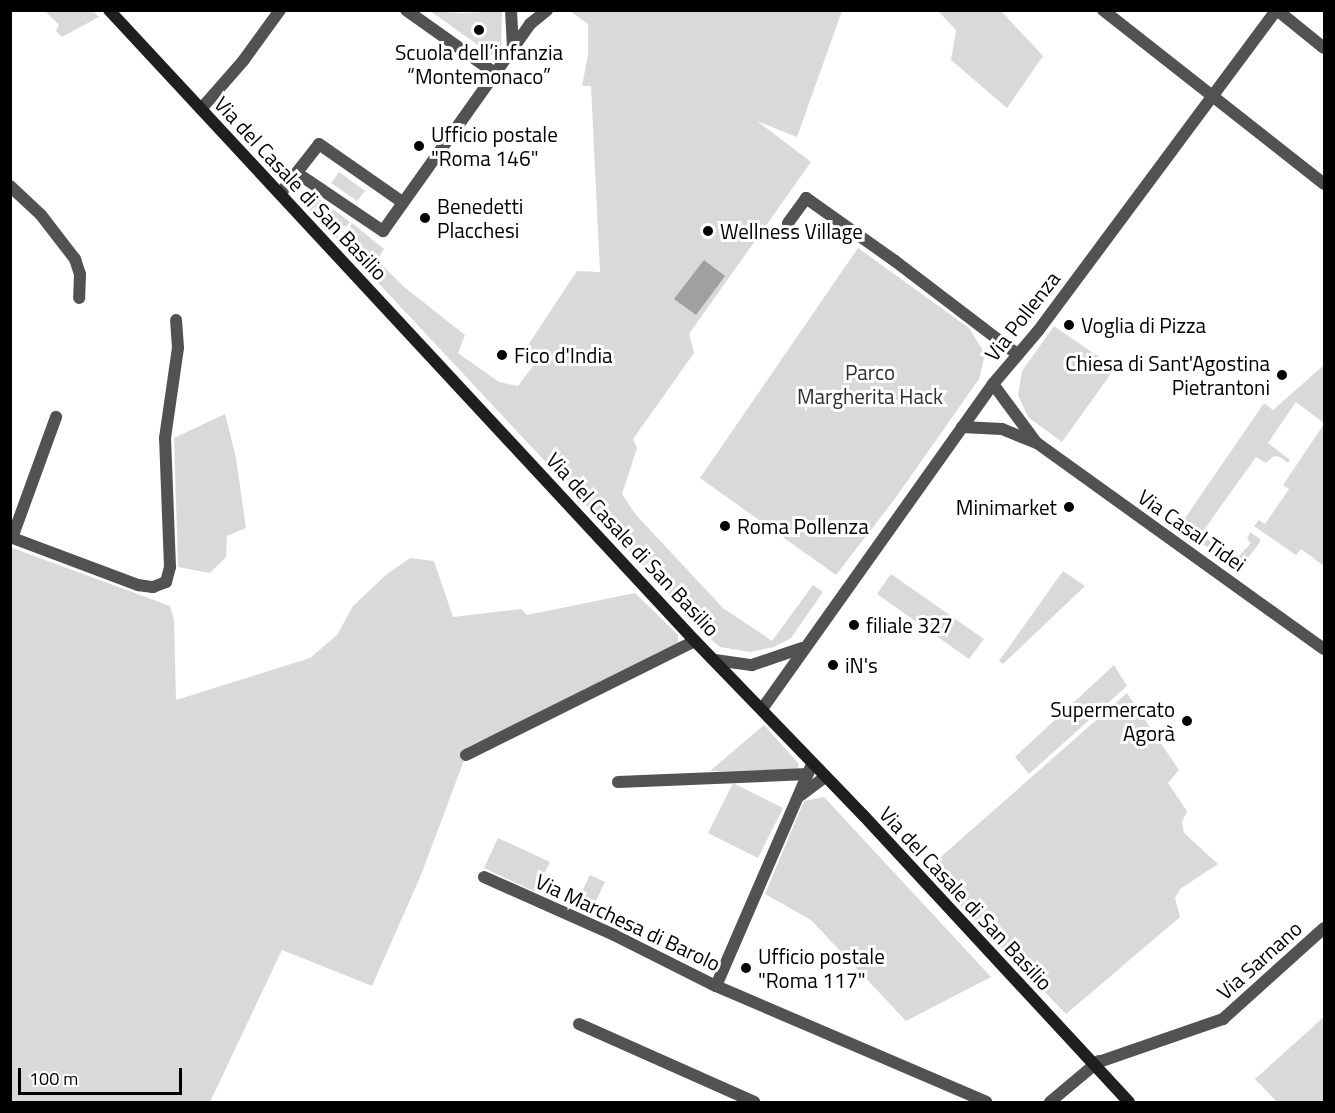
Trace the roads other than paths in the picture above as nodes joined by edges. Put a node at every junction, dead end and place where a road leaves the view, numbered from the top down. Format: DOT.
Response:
graph roads {
  1 [pos="109,10"];
  2 [pos="280,10"];
  3 [pos="406,10"];
  4 [pos="511,10"];
  5 [pos="547,10"];
  6 [pos="1103,10"];
  7 [pos="1276,10"];
  8 [pos="1324,48"];
  9 [pos="513,49"];
  10 [pos="496,74"];
  11 [pos="1211,94"];
  12 [pos="201,109"];
  13 [pos="297,173"];
  14 [pos="1324,184"];
  15 [pos="10,186"];
  16 [pos="280,194"];
  17 [pos="402,202"];
  18 [pos="788,223"];
  19 [pos="79,298"];
  20 [pos="176,320"];
  21 [pos="1017,354"];
  22 [pos="993,384"];
  23 [pos="56,417"];
  24 [pos="962,427"];
  25 [pos="1037,443"];
  26 [pos="11,537"];
  27 [pos="695,641"];
  28 [pos="803,648"];
  29 [pos="1324,649"];
  30 [pos="714,660"];
  31 [pos="762,709"];
  32 [pos="466,755"];
  33 [pos="810,769"];
  34 [pos="825,777"];
  35 [pos="618,782"];
  36 [pos="800,795"];
  37 [pos="484,877"];
  38 [pos="1324,928"];
  39 [pos="716,986"];
  40 [pos="579,1024"];
  41 [pos="1093,1064"];
  42 [pos="754,1102"];
  43 [pos="986,1102"];
  44 [pos="1050,1102"];
  45 [pos="1129,1102"];
  1 -- 12 [label="street, Via del Casale di San Basilio"];
  2 -- 12 [label="street"];
  3 -- 10 [label="street"];
  4 -- 9 [label="street"];
  5 -- 9 [label="street"];
  6 -- 11 [label="street"];
  7 -- 8 [label="street"];
  7 -- 11 [label="street, Via Pollenza"];
  9 -- 10 [label="street"];
  10 -- 17 [label="street"];
  11 -- 14 [label="street"];
  11 -- 21 [label="street, Via Pollenza"];
  12 -- 16 [label="street, Via del Casale di San Basilio"];
  13 -- 16 [label="street"];
  13 -- 17 [label="street"];
  13 -- 17 [label="street"];
  15 -- 19 [label="street"];
  16 -- 27 [label="street, Via del Casale di San Basilio"];
  18 -- 21 [label="street"];
  20 -- 26 [label="street"];
  21 -- 22 [label="street, Via Pollenza"];
  22 -- 24 [label="street, Via Pollenza"];
  22 -- 25 [label="street, Via Casal Tidei"];
  23 -- 26 [label="street"];
  24 -- 25 [label="street, Via Casal Tidei"];
  24 -- 28 [label="street, Via Pollenza"];
  25 -- 29 [label="street, Via Casal Tidei"];
  27 -- 30 [label="street, Via del Casale di San Basilio"];
  27 -- 32 [label="street"];
  28 -- 30 [label="street"];
  28 -- 31 [label="street, Via Pollenza"];
  30 -- 31 [label="street, Via del Casale di San Basilio"];
  31 -- 33 [label="street, Via del Casale di San Basilio"];
  33 -- 34 [label="street, Via del Casale di San Basilio"];
  33 -- 35 [label="street"];
  33 -- 36 [label="street"];
  34 -- 36 [label="street"];
  34 -- 41 [label="street, Via del Casale di San Basilio"];
  36 -- 39 [label="street"];
  37 -- 39 [label="street, Via Marchesa di Barolo"];
  38 -- 41 [label="street, Via Sarnano"];
  39 -- 43 [label="street, Via Marchesa di Barolo"];
  40 -- 42 [label="street"];
  41 -- 44 [label="street, Via Sarnano"];
  41 -- 45 [label="street, Via del Casale di San Basilio"];
}
